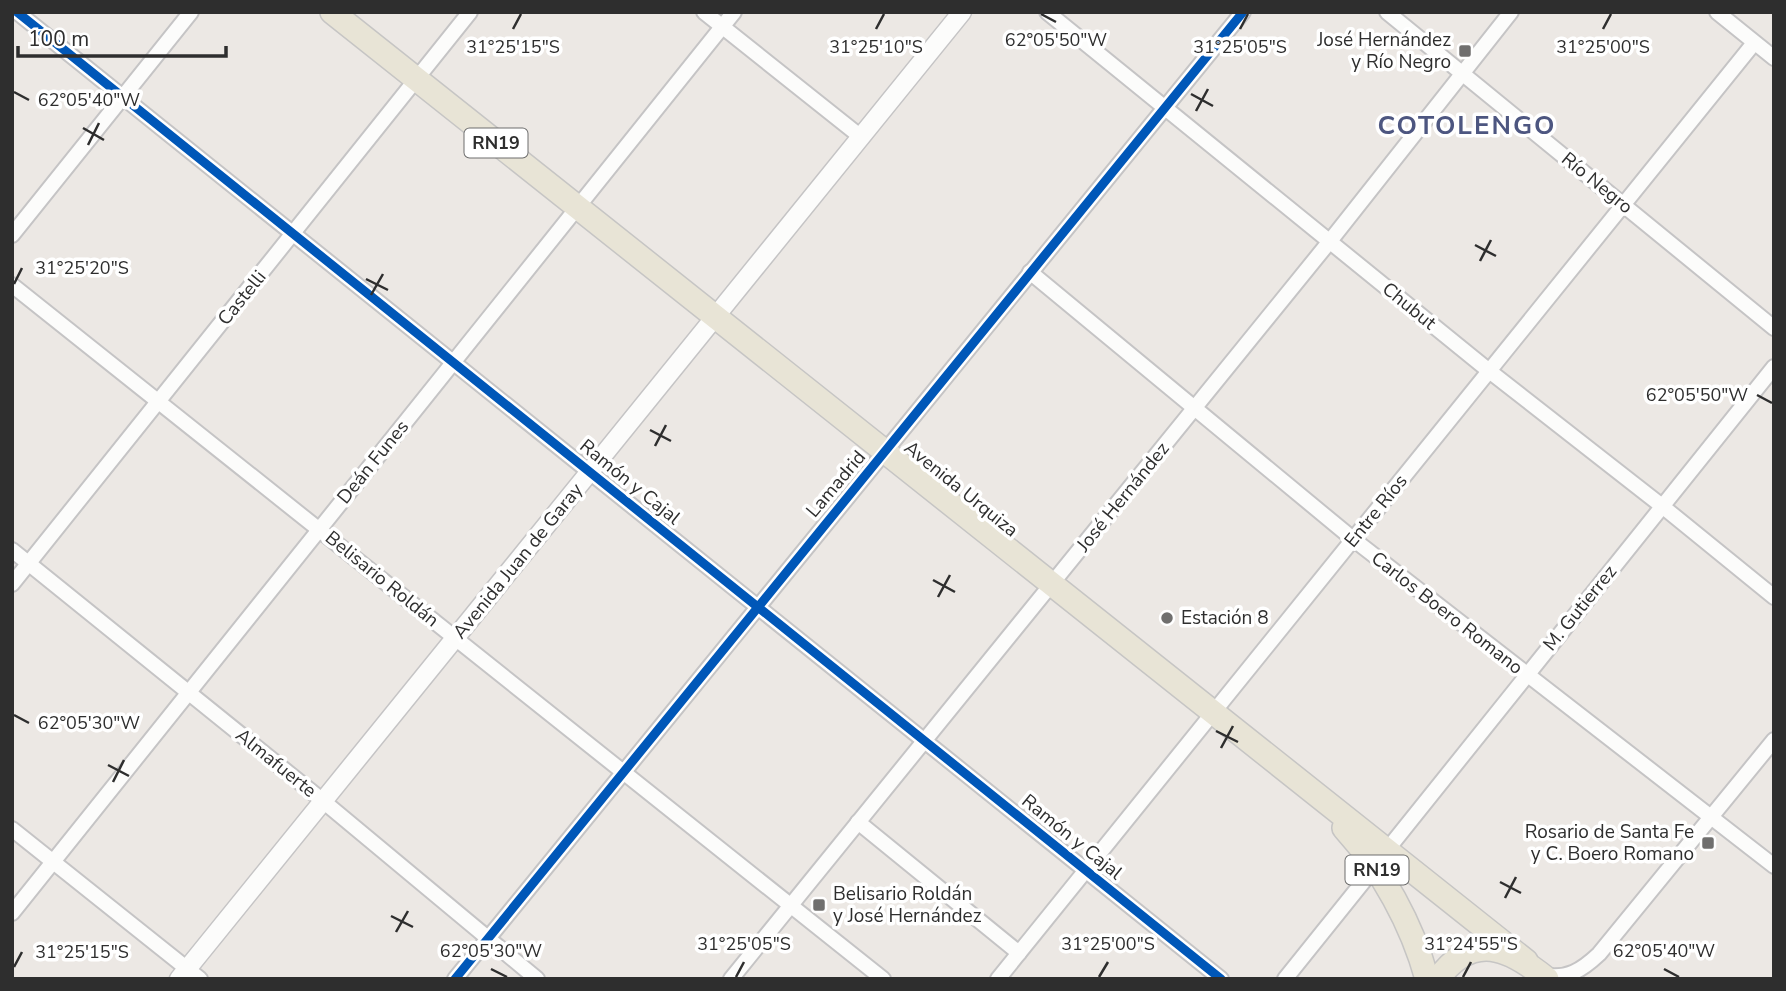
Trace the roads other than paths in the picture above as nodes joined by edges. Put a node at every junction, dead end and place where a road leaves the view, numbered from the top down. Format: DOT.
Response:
graph roads {
  1 [pos="17,12"];
  2 [pos="191,12"];
  3 [pos="332,12"];
  4 [pos="470,12"];
  5 [pos="704,12"];
  6 [pos="734,12"];
  7 [pos="962,12"];
  8 [pos="1047,12"];
  9 [pos="1243,12"];
  10 [pos="1387,12"];
  11 [pos="1511,12"];
  12 [pos="1717,12"];
  13 [pos="722,27"];
  14 [pos="1754,43"];
  15 [pos="1774,58"];
  16 [pos="1462,72"];
  17 [pos="415,78"];
  18 [pos="123,97"];
  19 [pos="1166,109"];
  20 [pos="861,137"];
  21 [pos="1624,206"];
  22 [pos="578,208"];
  23 [pos="293,234"];
  24 [pos="12,235"];
  25 [pos="1330,241"];
  26 [pos="1030,272"];
  27 [pos="12,285"];
  28 [pos="716,316"];
  29 [pos="1774,328"];
  30 [pos="453,362"];
  31 [pos="1774,367"];
  32 [pos="1488,370"];
  33 [pos="159,401"];
  34 [pos="1194,410"];
  35 [pos="886,451"];
  36 [pos="589,472"];
  37 [pos="1662,506"];
  38 [pos="319,529"];
  39 [pos="1353,539"];
  40 [pos="12,550"];
  41 [pos="29,563"];
  42 [pos="12,583"];
  43 [pos="1051,584"];
  44 [pos="1774,597"];
  45 [pos="757,607"];
  46 [pos="455,638"];
  47 [pos="1526,675"];
  48 [pos="188,693"];
  49 [pos="1212,712"];
  50 [pos="923,740"];
  51 [pos="1774,740"];
  52 [pos="625,772"];
  53 [pos="323,801"];
  54 [pos="1712,816"];
  55 [pos="858,822"];
  56 [pos="12,829"];
  57 [pos="1381,858"];
  58 [pos="53,861"];
  59 [pos="1774,866"];
  60 [pos="1085,870"];
  61 [pos="790,905"];
  62 [pos="12,913"];
  63 [pos="489,938"];
  64 [pos="1019,953"];
  65 [pos="1599,954"];
  66 [pos="1538,972"];
  67 [pos="189,975"];
  68 [pos="455,979"];
  69 [pos="537,979"];
  70 [pos="731,979"];
  71 [pos="883,979"];
  72 [pos="998,979"];
  73 [pos="1221,979"];
  74 [pos="1285,979"];
  75 [pos="1427,979"];
  76 [pos="1438,979"];
  77 [pos="1587,979"];
  1 -- 18 [label="street, Ramón y Cajal"];
  2 -- 18 [label="street"];
  3 -- 17 [label="main road, Avenida Urquiza / RN19"];
  4 -- 17 [label="street, Castelli"];
  5 -- 13 [label="street"];
  6 -- 13 [label="street, Deán Funes"];
  7 -- 20 [label="street, Avenida Juan de Garay"];
  8 -- 19 [label="street, Chubut"];
  9 -- 19 [label="street, Lamadrid"];
  10 -- 16 [label="street, Río Negro"];
  11 -- 16 [label="street, José Hernández"];
  12 -- 14 [label="street"];
  13 -- 20 [label="street"];
  13 -- 22 [label="street, Deán Funes"];
  14 -- 15 [label="street"];
  14 -- 21 [label="street, Entre Ríos"];
  16 -- 21 [label="street, Río Negro"];
  16 -- 25 [label="street, José Hernández"];
  17 -- 22 [label="main road, Avenida Urquiza / RN19"];
  17 -- 23 [label="street, Castelli"];
  18 -- 23 [label="street, Ramón y Cajal"];
  18 -- 24 [label="street"];
  19 -- 25 [label="street, Chubut"];
  19 -- 26 [label="street, Lamadrid"];
  20 -- 28 [label="street, Avenida Juan de Garay"];
  21 -- 29 [label="street, Río Negro"];
  21 -- 32 [label="street, Entre Ríos"];
  22 -- 28 [label="main road, Avenida Urquiza / RN19"];
  22 -- 30 [label="street, Deán Funes"];
  23 -- 30 [label="street, Ramón y Cajal"];
  23 -- 33 [label="street, Castelli"];
  25 -- 32 [label="street, Chubut"];
  25 -- 34 [label="street, José Hernández"];
  26 -- 34 [label="street, Carlos Boero Romano"];
  26 -- 35 [label="street, Lamadrid"];
  27 -- 33 [label="street, Belisario Roldán"];
  28 -- 35 [label="main road, Avenida Urquiza / RN19"];
  28 -- 36 [label="street, Avenida Juan de Garay"];
  30 -- 36 [label="street, Ramón y Cajal"];
  30 -- 38 [label="street, Deán Funes"];
  31 -- 37 [label="street, M. Gutierrez"];
  32 -- 37 [label="street, Chubut"];
  32 -- 39 [label="street, Entre Ríos"];
  33 -- 38 [label="street, Belisario Roldán"];
  33 -- 41 [label="street, Castelli"];
  34 -- 39 [label="street, Carlos Boero Romano"];
  34 -- 43 [label="street, José Hernández"];
  35 -- 43 [label="main road, Avenida Urquiza / RN19"];
  35 -- 45 [label="street, Lamadrid"];
  36 -- 45 [label="street, Ramón y Cajal"];
  36 -- 46 [label="street, Avenida Juan de Garay"];
  37 -- 44 [label="street, Chubut"];
  37 -- 47 [label="street, M. Gutierrez"];
  38 -- 46 [label="street, Belisario Roldán"];
  38 -- 48 [label="street, Deán Funes"];
  39 -- 47 [label="street, Carlos Boero Romano"];
  39 -- 49 [label="street, Entre Ríos"];
  40 -- 41 [label="street, Almafuerte"];
  41 -- 42 [label="street, Castelli"];
  41 -- 48 [label="street, Almafuerte"];
  43 -- 49 [label="main road, Avenida Urquiza / RN19"];
  43 -- 50 [label="street, José Hernández"];
  45 -- 50 [label="street, Ramón y Cajal"];
  45 -- 52 [label="street, Lamadrid"];
  46 -- 52 [label="street, Belisario Roldán"];
  46 -- 53 [label="street, Avenida Juan de Garay"];
  47 -- 54 [label="street, Carlos Boero Romano"];
  47 -- 57 [label="street, M. Gutierrez"];
  48 -- 53 [label="street, Almafuerte"];
  48 -- 58 [label="street, Deán Funes"];
  49 -- 57 [label="main road, Avenida Urquiza / RN19"];
  49 -- 60 [label="street, Entre Ríos"];
  50 -- 55 [label="street, José Hernández"];
  50 -- 60 [label="street, Ramón y Cajal"];
  51 -- 54 [label="street"];
  52 -- 61 [label="street, Belisario Roldán"];
  52 -- 63 [label="street, Lamadrid"];
  53 -- 63 [label="street, Almafuerte"];
  53 -- 67 [label="street, Avenida Juan de Garay"];
  54 -- 59 [label="street, Carlos Boero Romano"];
  54 -- 65 [label="street"];
  55 -- 61 [label="street, José Hernández"];
  55 -- 64 [label="street"];
  56 -- 58 [label="street"];
  57 -- 66 [label="main road, Avenida Urquiza / RN19"];
  57 -- 74 [label="street, M. Gutierrez"];
  57 -- 75 [label="main road, Avenida Urquiza / RN19"];
  58 -- 62 [label="street, Deán Funes"];
  58 -- 67 [label="street"];
  60 -- 64 [label="street, Entre Ríos"];
  60 -- 73 [label="street, Ramón y Cajal"];
  61 -- 70 [label="street, José Hernández"];
  61 -- 71 [label="street, Belisario Roldán"];
  63 -- 68 [label="street, Lamadrid"];
  63 -- 69 [label="street, Almafuerte"];
  64 -- 72 [label="street, Entre Ríos"];
  65 -- 66 [label="street"];
  65 -- 77 [label="street"];
  66 -- 76 [label="main road"];
}
